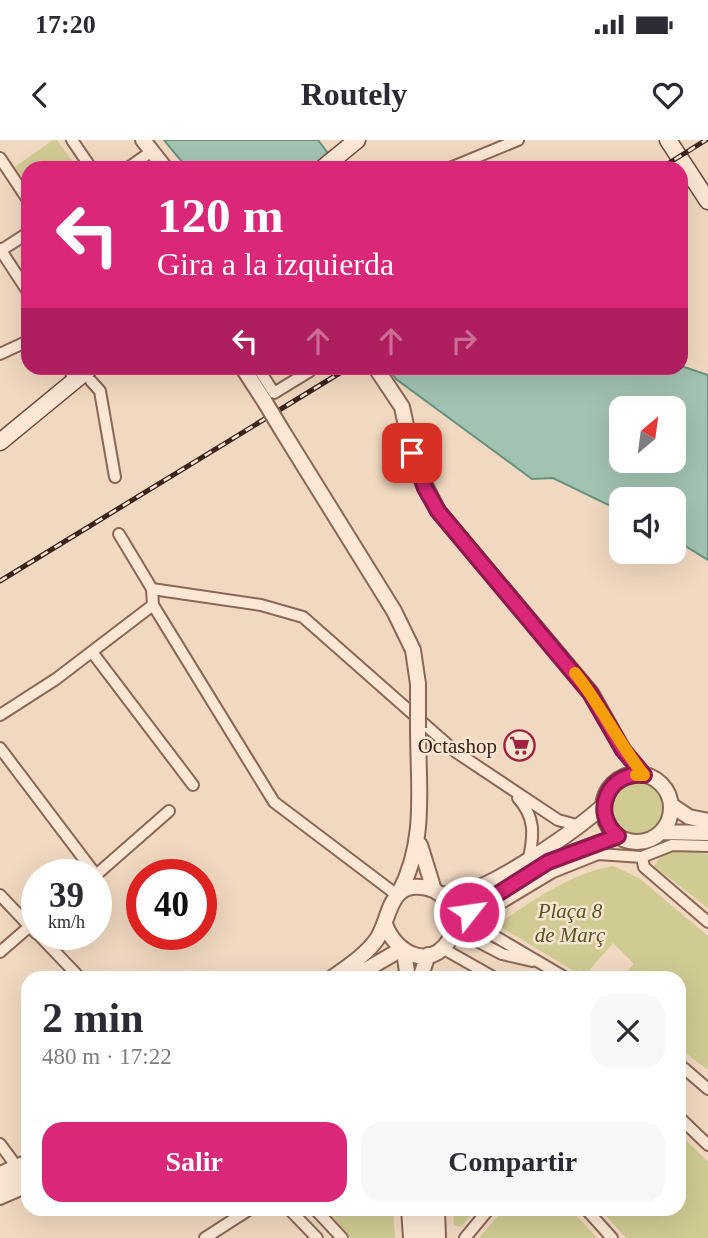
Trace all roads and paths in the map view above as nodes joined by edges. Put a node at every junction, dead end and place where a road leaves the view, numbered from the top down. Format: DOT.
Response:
graph roads {
  1 [pos="72,140"];
  2 [pos="357,140"];
  3 [pos="518,140"];
  4 [pos="668,140"];
  5 [pos="148,146"];
  6 [pos="0,158"];
  7 [pos="86,161"];
  8 [pos="134,161"];
  9 [pos="160,161"];
  10 [pos="332,161"];
  11 [pos="467,161"];
  12 [pos="682,161"];
  13 [pos="688,170"];
  14 [pos="21,190"];
  15 [pos="708,201"];
  16 [pos="21,237"];
  17 [pos="0,250"];
  18 [pos="21,282"];
  19 [pos="21,344"];
  20 [pos="0,354"];
  21 [pos="71,375"];
  22 [pos="71,375"];
  23 [pos="93,375"];
  24 [pos="247,375"];
  25 [pos="262,375"];
  26 [pos="305,375"];
  27 [pos="380,375"];
  28 [pos="0,432"];
  29 [pos="0,442"];
  30 [pos="115,477"];
  31 [pos="118,534"];
  32 [pos="152,589"];
  33 [pos="153,605"];
  34 [pos="92,652"];
  35 [pos="0,715"];
  36 [pos="0,748"];
  37 [pos="623,750"];
  38 [pos="644,775"];
  39 [pos="617,781"];
  40 [pos="193,785"];
  41 [pos="514,793"];
  42 [pos="604,805"];
  43 [pos="671,805"];
  44 [pos="169,811"];
  45 [pos="708,821"];
  46 [pos="580,826"];
  47 [pos="662,832"];
  48 [pos="708,833"];
  49 [pos="618,836"];
  50 [pos="419,837"];
  51 [pos="708,846"];
  52 [pos="642,857"];
  53 [pos="529,858"];
  54 [pos="84,859"];
  55 [pos="112,861"];
  56 [pos="438,892"];
  57 [pos="398,894"];
  58 [pos="0,895"];
  59 [pos="21,916"];
  60 [pos="708,922"];
  61 [pos="385,925"];
  62 [pos="454,925"];
  63 [pos="21,939"];
  64 [pos="442,948"];
  65 [pos="54,950"];
  66 [pos="402,951"];
  67 [pos="0,952"];
  68 [pos="428,955"];
  69 [pos="545,964"];
  70 [pos="73,971"];
  71 [pos="340,971"];
  72 [pos="365,971"];
  73 [pos="408,971"];
  74 [pos="415,971"];
  75 [pos="483,971"];
  76 [pos="556,971"];
  77 [pos="686,1070"];
  78 [pos="707,1086"];
  79 [pos="686,1124"];
  80 [pos="0,1143"];
  81 [pos="708,1145"];
  82 [pos="21,1165"];
  83 [pos="21,1169"];
  84 [pos="21,1170"];
  85 [pos="0,1174"];
  86 [pos="0,1187"];
  87 [pos="21,1190"];
  88 [pos="0,1199"];
  89 [pos="239,1216"];
  90 [pos="296,1216"];
  91 [pos="322,1216"];
  92 [pos="407,1216"];
  93 [pos="417,1216"];
  94 [pos="430,1216"];
  95 [pos="439,1216"];
  96 [pos="483,1216"];
  97 [pos="592,1216"];
  98 [pos="205,1238"];
  99 [pos="317,1238"];
  100 [pos="342,1238"];
  101 [pos="409,1238"];
  102 [pos="419,1238"];
  103 [pos="431,1238"];
  104 [pos="440,1238"];
  105 [pos="465,1238"];
  106 [pos="612,1238"];
  1 -- 7 [label="street"];
  2 -- 10 [label="main road"];
  3 -- 11 [label="street"];
  4 -- 12 [label="main road"];
  5 -- 8 [label="street"];
  5 -- 9 [label="street"];
  6 -- 14 [label="street"];
  13 -- 15 [label="main road"];
  16 -- 17 [label="street"];
  17 -- 18 [label="street"];
  19 -- 20 [label="street"];
  21 -- 28 [label="main road"];
  22 -- 29 [label="main road"];
  23 -- 30 [label="street"];
  24 -- 50 [label="street, bridge"];
  25 -- 26 [label="street"];
  27 -- 37 [label="street"];
  31 -- 32 [label="street"];
  32 -- 33 [label="street"];
  32 -- 41 [label="street"];
  33 -- 34 [label="street"];
  33 -- 57 [label="street"];
  34 -- 35 [label="street"];
  34 -- 40 [label="street"];
  36 -- 54 [label="street"];
  37 -- 38 [label="street"];
  37 -- 39 [label="street"];
  38 -- 39 [label="street"];
  38 -- 43 [label="street"];
  39 -- 42 [label="street"];
  41 -- 46 [label="street"];
  41 -- 53 [label="street"];
  42 -- 46 [label="street"];
  42 -- 49 [label="street"];
  43 -- 45 [label="street"];
  43 -- 47 [label="street"];
  44 -- 55 [label="street"];
  46 -- 53 [label="street"];
  47 -- 48 [label="street"];
  47 -- 49 [label="street"];
  49 -- 62 [label="street"];
  50 -- 56 [label="street"];
  50 -- 57 [label="street"];
  51 -- 52 [label="street"];
  52 -- 60 [label="street"];
  52 -- 69 [label="street"];
  53 -- 56 [label="street"];
  56 -- 57 [label="street"];
  56 -- 62 [label="street"];
  57 -- 61 [label="street"];
  58 -- 59 [label="street"];
  61 -- 66 [label="street"];
  61 -- 71 [label="street"];
  62 -- 64 [label="street"];
  62 -- 69 [label="street"];
  63 -- 67 [label="street"];
  64 -- 68 [label="street"];
  64 -- 75 [label="street"];
  65 -- 70 [label="street"];
  66 -- 68 [label="street"];
  66 -- 72 [label="street"];
  66 -- 73 [label="street"];
  68 -- 74 [label="street"];
  69 -- 76 [label="street"];
  77 -- 78 [label="street"];
  79 -- 81 [label="street"];
  80 -- 82 [label="street"];
  83 -- 85 [label="street"];
  84 -- 86 [label="street"];
  87 -- 88 [label="street"];
  89 -- 98 [label="street"];
  90 -- 99 [label="street"];
  91 -- 100 [label="street"];
  92 -- 101 [label="street"];
  93 -- 102 [label="street"];
  94 -- 103 [label="street"];
  95 -- 104 [label="street"];
  96 -- 105 [label="street"];
  97 -- 106 [label="street"];
}
